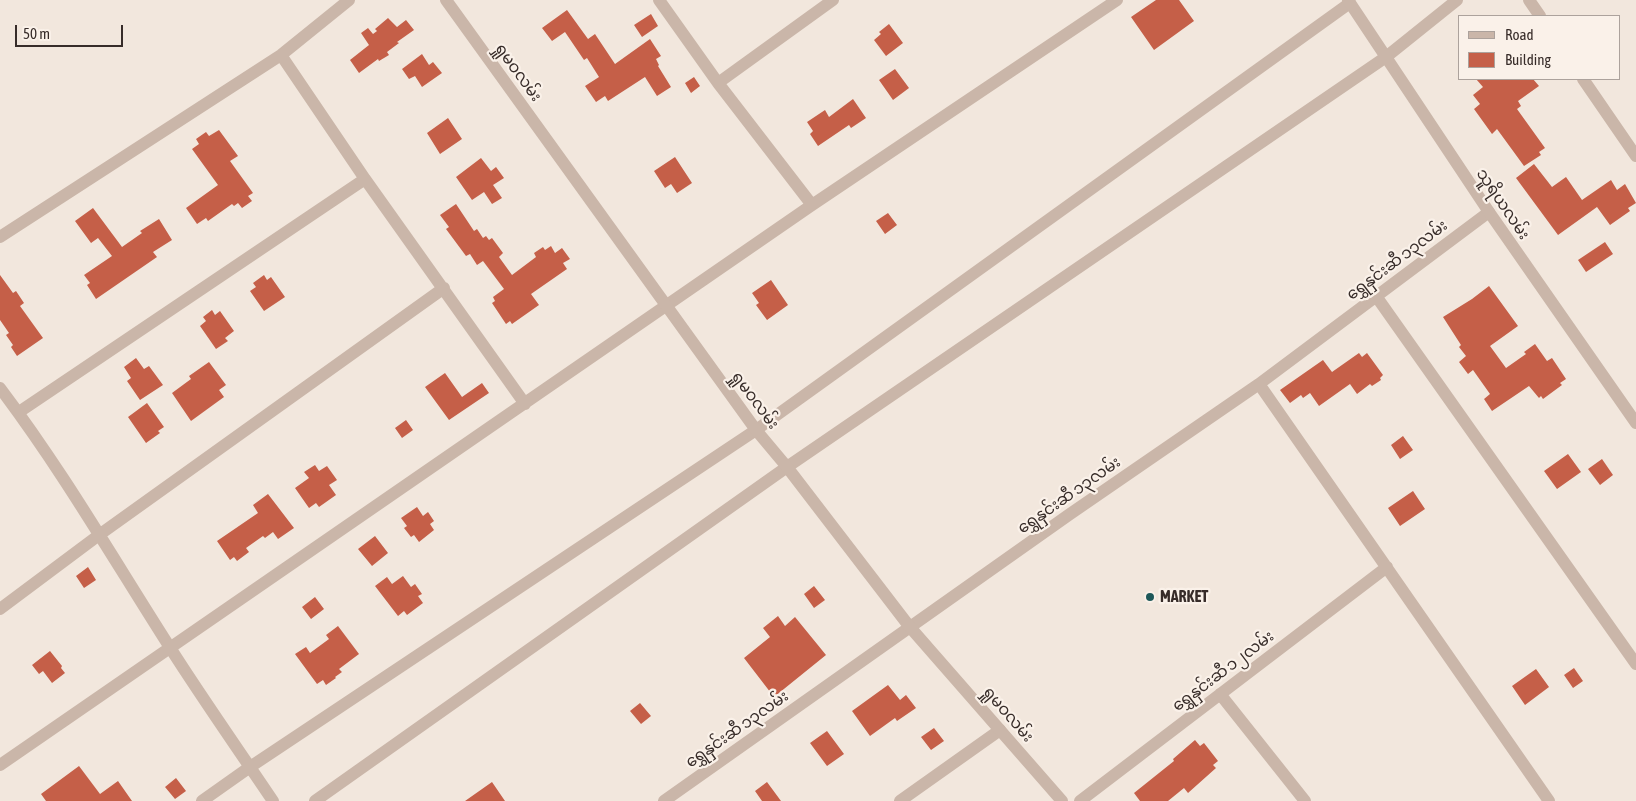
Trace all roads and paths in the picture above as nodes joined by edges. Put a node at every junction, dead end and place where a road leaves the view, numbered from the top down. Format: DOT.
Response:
graph roads {
  1 [pos="349,0"];
  2 [pos="446,0"];
  3 [pos="659,0"];
  4 [pos="833,0"];
  5 [pos="1117,0"];
  6 [pos="1457,0"];
  7 [pos="1529,0"];
  8 [pos="1349,1"];
  9 [pos="1539,15"];
  10 [pos="281,55"];
  11 [pos="1386,57"];
  12 [pos="1584,80"];
  13 [pos="718,83"];
  14 [pos="1636,156"];
  15 [pos="365,179"];
  16 [pos="812,205"];
  17 [pos="1488,212"];
  18 [pos="0,237"];
  19 [pos="444,288"];
  20 [pos="1376,296"];
  21 [pos="667,307"];
  22 [pos="1260,384"];
  23 [pos="0,388"];
  24 [pos="525,404"];
  25 [pos="19,412"];
  26 [pos="1636,423"];
  27 [pos="756,430"];
  28 [pos="787,467"];
  29 [pos="99,535"];
  30 [pos="1387,567"];
  31 [pos="0,610"];
  32 [pos="910,626"];
  33 [pos="170,648"];
  34 [pos="1636,664"];
  35 [pos="1220,694"];
  36 [pos="1000,730"];
  37 [pos="0,765"];
  38 [pos="250,767"];
  39 [pos="202,801"];
  40 [pos="273,801"];
  41 [pos="315,801"];
  42 [pos="664,801"];
  43 [pos="900,801"];
  44 [pos="1062,801"];
  45 [pos="1080,801"];
  46 [pos="1305,801"];
  47 [pos="1549,801"];
  1 -- 10 [label="street"];
  2 -- 21 [label="street, ရှုမဝလမ်း"];
  3 -- 13 [label="street"];
  4 -- 13 [label="street"];
  5 -- 16 [label="street"];
  6 -- 11 [label="street"];
  7 -- 9 [label="street"];
  8 -- 11 [label="street, သူရိယလမ်း"];
  8 -- 27 [label="street"];
  10 -- 15 [label="street"];
  10 -- 18 [label="street"];
  11 -- 17 [label="street, သူရိယလမ်း"];
  11 -- 28 [label="street"];
  12 -- 14 [label="street"];
  13 -- 16 [label="street"];
  15 -- 19 [label="street"];
  15 -- 25 [label="street"];
  16 -- 21 [label="street"];
  17 -- 20 [label="street, ရွှေနှင်းဆီ ၁၃လမ်း"];
  17 -- 26 [label="street, သူရိယလမ်း"];
  19 -- 24 [label="street"];
  19 -- 29 [label="street"];
  20 -- 22 [label="street, ရွှေနှင်းဆီ ၁၃လမ်း"];
  20 -- 34 [label="street"];
  21 -- 24 [label="street"];
  21 -- 27 [label="street, ရှုမဝလမ်း"];
  22 -- 30 [label="street"];
  22 -- 32 [label="street, ရွှေနှင်းဆီ ၁၃လမ်း"];
  23 -- 25 [label="street"];
  24 -- 33 [label="street"];
  25 -- 29 [label="street"];
  27 -- 28 [label="street, ရှုမဝလမ်း"];
  27 -- 38 [label="street"];
  28 -- 32 [label="street, ရှုမဝလမ်း"];
  28 -- 41 [label="street"];
  29 -- 31 [label="street"];
  29 -- 33 [label="street"];
  30 -- 35 [label="street, ရွှေနှင်းဆီ ၁၂လမ်း"];
  30 -- 47 [label="street"];
  32 -- 36 [label="street, ရှုမဝလမ်း"];
  32 -- 42 [label="street, ရွှေနှင်းဆီ ၁၃လမ်း"];
  33 -- 37 [label="street"];
  33 -- 38 [label="street"];
  35 -- 45 [label="street, ရွှေနှင်းဆီ ၁၂လမ်း"];
  35 -- 46 [label="street"];
  36 -- 43 [label="street"];
  36 -- 44 [label="street, ရှုမဝလမ်း"];
  38 -- 39 [label="street"];
  38 -- 40 [label="street"];
}
